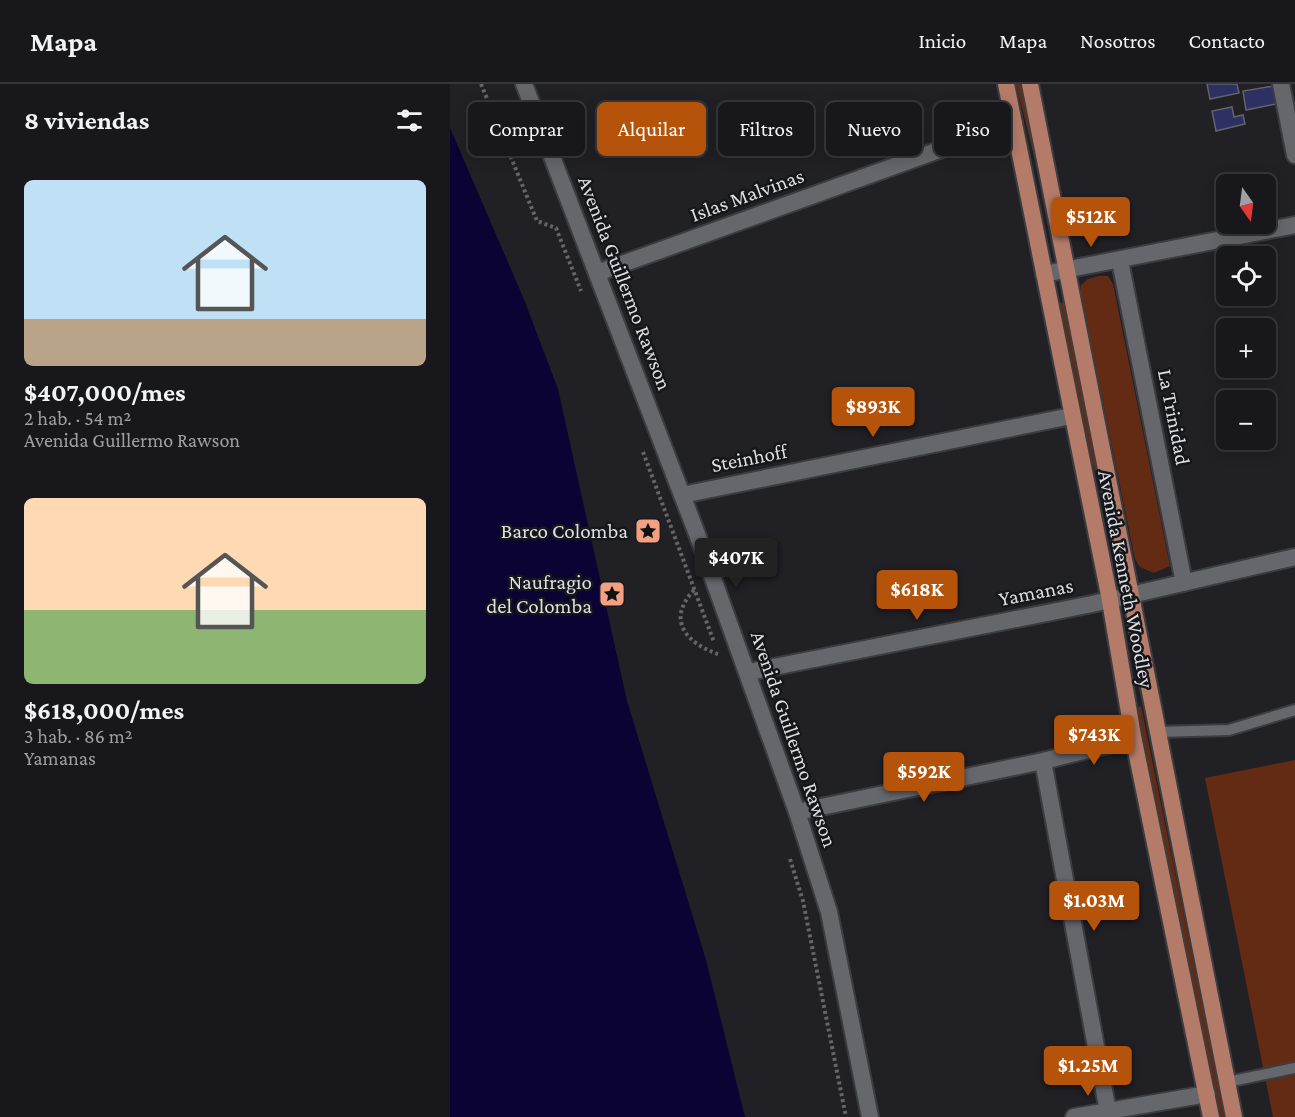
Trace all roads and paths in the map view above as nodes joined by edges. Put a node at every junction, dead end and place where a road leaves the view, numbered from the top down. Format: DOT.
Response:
graph roads {
  1 [pos="481,84"];
  2 [pos="524,84"];
  3 [pos="1006,84"];
  4 [pos="1030,84"];
  5 [pos="1281,84"];
  6 [pos="1014,123"];
  7 [pos="1295,154"];
  8 [pos="1295,225"];
  9 [pos="1120,261"];
  10 [pos="1068,270"];
  11 [pos="597,273"];
  12 [pos="1044,274"];
  13 [pos="583,295"];
  14 [pos="1071,416"];
  15 [pos="640,443"];
  16 [pos="682,495"];
  17 [pos="1295,557"];
  18 [pos="1184,583"];
  19 [pos="694,590"];
  20 [pos="1130,594"];
  21 [pos="1109,599"];
  22 [pos="718,654"];
  23 [pos="722,665"];
  24 [pos="748,672"];
  25 [pos="1295,710"];
  26 [pos="1156,732"];
  27 [pos="1133,736"];
  28 [pos="1043,760"];
  29 [pos="797,812"];
  30 [pos="786,847"];
  31 [pos="1295,1068"];
  32 [pos="1227,1082"];
  33 [pos="1207,1094"];
  34 [pos="1108,1114"];
  35 [pos="846,1117"];
  36 [pos="870,1117"];
  37 [pos="1074,1117"];
  38 [pos="1211,1117"];
  39 [pos="1234,1117"];
  1 -- 13 [label="path"];
  2 -- 11 [label="street, Avenida Guillermo Rawson"];
  3 -- 6 [label="main road, Avenida Kenneth Woodley"];
  4 -- 10 [label="main road, Avenida Kenneth Woodley"];
  5 -- 7 [label="street"];
  6 -- 11 [label="street, Islas Malvinas"];
  6 -- 12 [label="main road, Avenida Kenneth Woodley"];
  8 -- 9 [label="street"];
  9 -- 10 [label="street"];
  9 -- 18 [label="street, La Trinidad"];
  10 -- 12 [label="street"];
  10 -- 20 [label="main road, Avenida Kenneth Woodley"];
  11 -- 16 [label="street, Avenida Guillermo Rawson"];
  12 -- 14 [label="main road, Avenida Kenneth Woodley"];
  14 -- 16 [label="street, Steinhoff"];
  14 -- 21 [label="main road, Avenida Kenneth Woodley"];
  15 -- 19 [label="path"];
  16 -- 24 [label="street, Avenida Guillermo Rawson"];
  17 -- 18 [label="street, Yamanas"];
  18 -- 20 [label="street, Yamanas"];
  19 -- 22 [label="path"];
  19 -- 22 [label="path"];
  20 -- 21 [label="street, Yamanas"];
  20 -- 26 [label="main road, Avenida Kenneth Woodley"];
  21 -- 24 [label="street, Yamanas"];
  21 -- 27 [label="main road, Avenida Kenneth Woodley"];
  22 -- 23 [label="path"];
  24 -- 29 [label="street, Avenida Guillermo Rawson"];
  25 -- 26 [label="lane"];
  26 -- 32 [label="main road, Avenida Kenneth Woodley"];
  27 -- 28 [label="street"];
  27 -- 33 [label="main road, Avenida Kenneth Woodley"];
  28 -- 29 [label="street"];
  28 -- 34 [label="street"];
  29 -- 36 [label="street, Avenida Guillermo Rawson"];
  30 -- 35 [label="path"];
  31 -- 32 [label="lane"];
  32 -- 39 [label="main road, Avenida Kenneth Woodley"];
  33 -- 34 [label="street"];
  33 -- 38 [label="main road, Avenida Kenneth Woodley"];
  34 -- 37 [label="street"];
}
